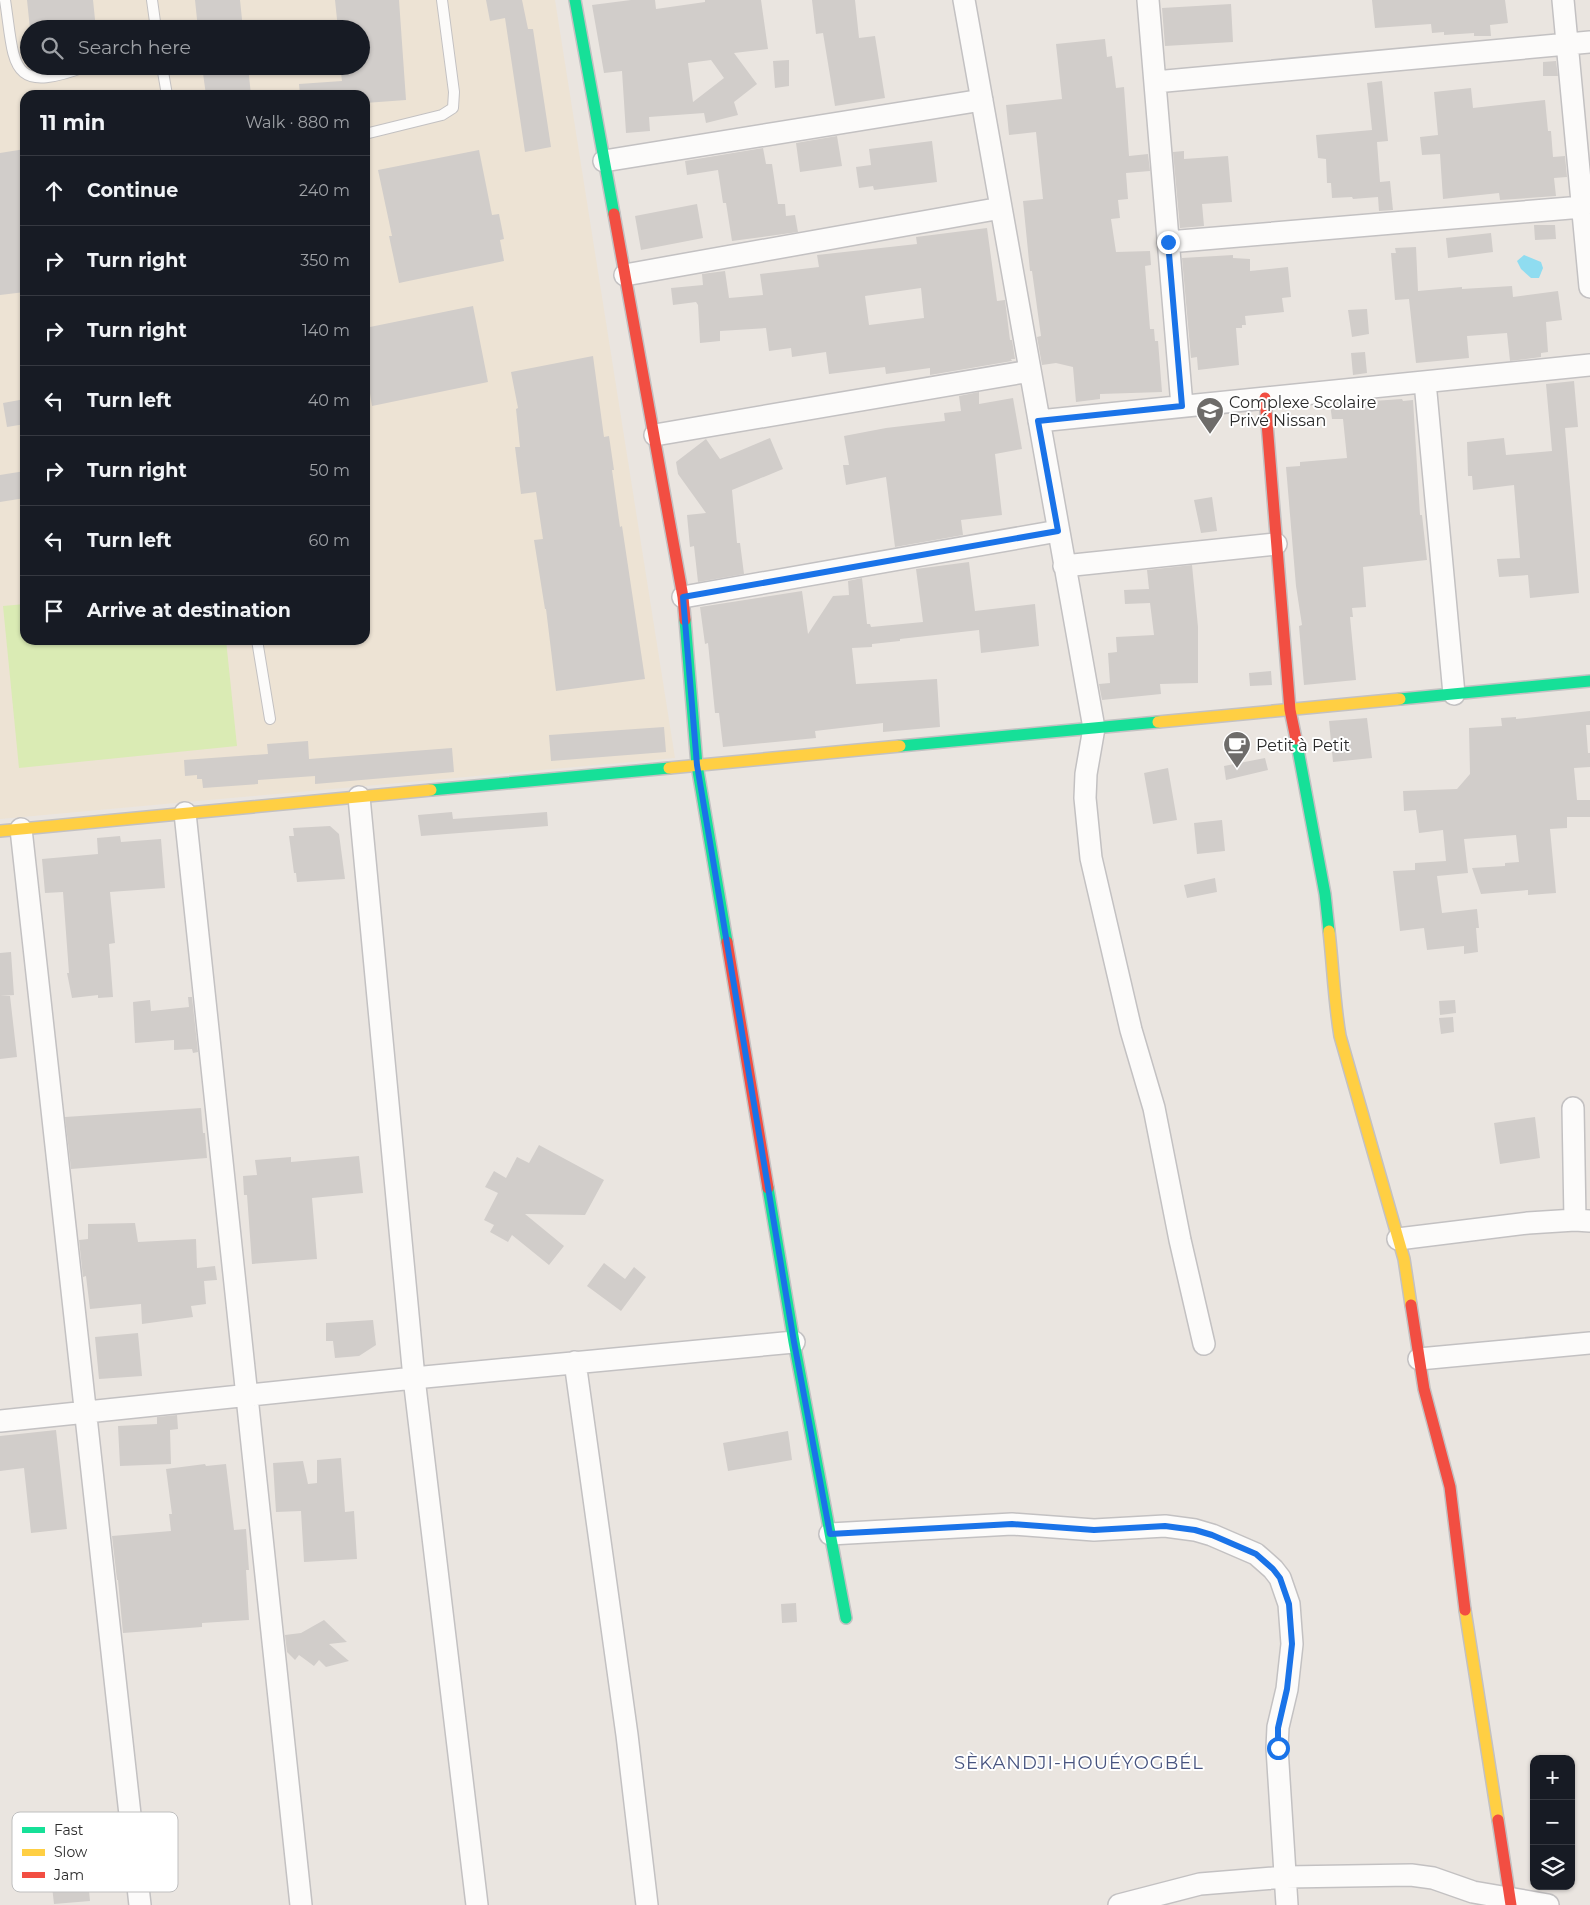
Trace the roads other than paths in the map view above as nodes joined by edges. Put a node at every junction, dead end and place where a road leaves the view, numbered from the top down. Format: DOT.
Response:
graph roads {
  1 [pos="5,0"];
  2 [pos="152,0"];
  3 [pos="442,0"];
  4 [pos="578,0"];
  5 [pos="964,0"];
  6 [pos="1148,0"];
  7 [pos="1562,0"];
  8 [pos="155,20"];
  9 [pos="1590,42"];
  10 [pos="1567,44"];
  11 [pos="20,70"];
  12 [pos="26,75"];
  13 [pos="58,75"];
  14 [pos="164,75"];
  15 [pos="1155,82"];
  16 [pos="166,90"];
  17 [pos="982,100"];
  18 [pos="370,133"];
  19 [pos="604,161"];
  20 [pos="1582,207"];
  21 [pos="1001,208"];
  22 [pos="1168,242"];
  23 [pos="625,275"];
  24 [pos="1590,287"];
  25 [pos="1590,365"];
  26 [pos="1030,371"];
  27 [pos="1425,382"];
  28 [pos="1264,398"];
  29 [pos="1182,406"];
  30 [pos="1038,421"];
  31 [pos="656,435"];
  32 [pos="1058,531"];
  33 [pos="1276,544"];
  34 [pos="1064,566"];
  35 [pos="683,597"];
  36 [pos="258,645"];
  37 [pos="1590,682"];
  38 [pos="1454,694"];
  39 [pos="1290,710"];
  40 [pos="270,719"];
  41 [pos="1094,728"];
  42 [pos="697,765"];
  43 [pos="359,797"];
  44 [pos="185,813"];
  45 [pos="10,830"];
  46 [pos="1574,1108"];
  47 [pos="1582,1220"];
  48 [pos="1398,1239"];
  49 [pos="794,1342"];
  50 [pos="1204,1344"];
  51 [pos="1590,1344"];
  52 [pos="1419,1359"];
  53 [pos="575,1362"];
  54 [pos="414,1378"];
  55 [pos="247,1396"];
  56 [pos="85,1413"];
  57 [pos="0,1421"];
  58 [pos="830,1534"];
  59 [pos="846,1618"];
  60 [pos="130,1812"];
  61 [pos="1286,1877"];
  62 [pos="139,1892"];
  63 [pos="1510,1902"];
  64 [pos="140,1905"];
  65 [pos="301,1905"];
  66 [pos="477,1905"];
  67 [pos="647,1905"];
  68 [pos="1120,1905"];
  69 [pos="1287,1905"];
  70 [pos="1548,1905"];
  1 -- 11 [label="lane"];
  2 -- 8 [label="lane"];
  3 -- 18 [label="lane"];
  4 -- 19 [label="street"];
  5 -- 17 [label="street"];
  6 -- 15 [label="street"];
  7 -- 10 [label="street"];
  9 -- 10 [label="street"];
  10 -- 15 [label="street"];
  10 -- 20 [label="street"];
  12 -- 13 [label="lane"];
  14 -- 16 [label="lane"];
  15 -- 22 [label="street"];
  17 -- 19 [label="street"];
  17 -- 21 [label="street"];
  19 -- 23 [label="street"];
  20 -- 22 [label="street"];
  20 -- 24 [label="street"];
  21 -- 23 [label="street"];
  21 -- 26 [label="street"];
  22 -- 29 [label="street"];
  23 -- 31 [label="street"];
  25 -- 27 [label="street"];
  26 -- 30 [label="street"];
  26 -- 31 [label="street"];
  27 -- 28 [label="street"];
  27 -- 38 [label="street"];
  28 -- 29 [label="street"];
  28 -- 33 [label="street"];
  29 -- 30 [label="street"];
  30 -- 32 [label="street"];
  31 -- 35 [label="street"];
  32 -- 34 [label="street"];
  32 -- 35 [label="street"];
  33 -- 34 [label="street"];
  33 -- 39 [label="street"];
  34 -- 41 [label="street"];
  35 -- 42 [label="street"];
  36 -- 40 [label="lane"];
  37 -- 38 [label="street"];
  38 -- 39 [label="street"];
  39 -- 41 [label="street"];
  39 -- 48 [label="street"];
  41 -- 42 [label="street"];
  41 -- 50 [label="street"];
  42 -- 43 [label="street"];
  42 -- 49 [label="street"];
  43 -- 44 [label="street"];
  43 -- 54 [label="street"];
  44 -- 45 [label="street"];
  44 -- 55 [label="street"];
  45 -- 56 [label="street"];
  46 -- 47 [label="street"];
  47 -- 48 [label="street"];
  48 -- 52 [label="street"];
  49 -- 53 [label="street"];
  49 -- 58 [label="street"];
  51 -- 52 [label="street"];
  52 -- 63 [label="street"];
  53 -- 54 [label="street"];
  53 -- 67 [label="street"];
  54 -- 55 [label="street"];
  54 -- 66 [label="street"];
  55 -- 56 [label="street"];
  55 -- 65 [label="street"];
  56 -- 57 [label="street"];
  56 -- 60 [label="street"];
  58 -- 59 [label="street"];
  58 -- 61 [label="street"];
  61 -- 63 [label="street"];
  61 -- 68 [label="street"];
  61 -- 69 [label="street"];
  62 -- 64 [label="street"];
  63 -- 70 [label="street"];
}
